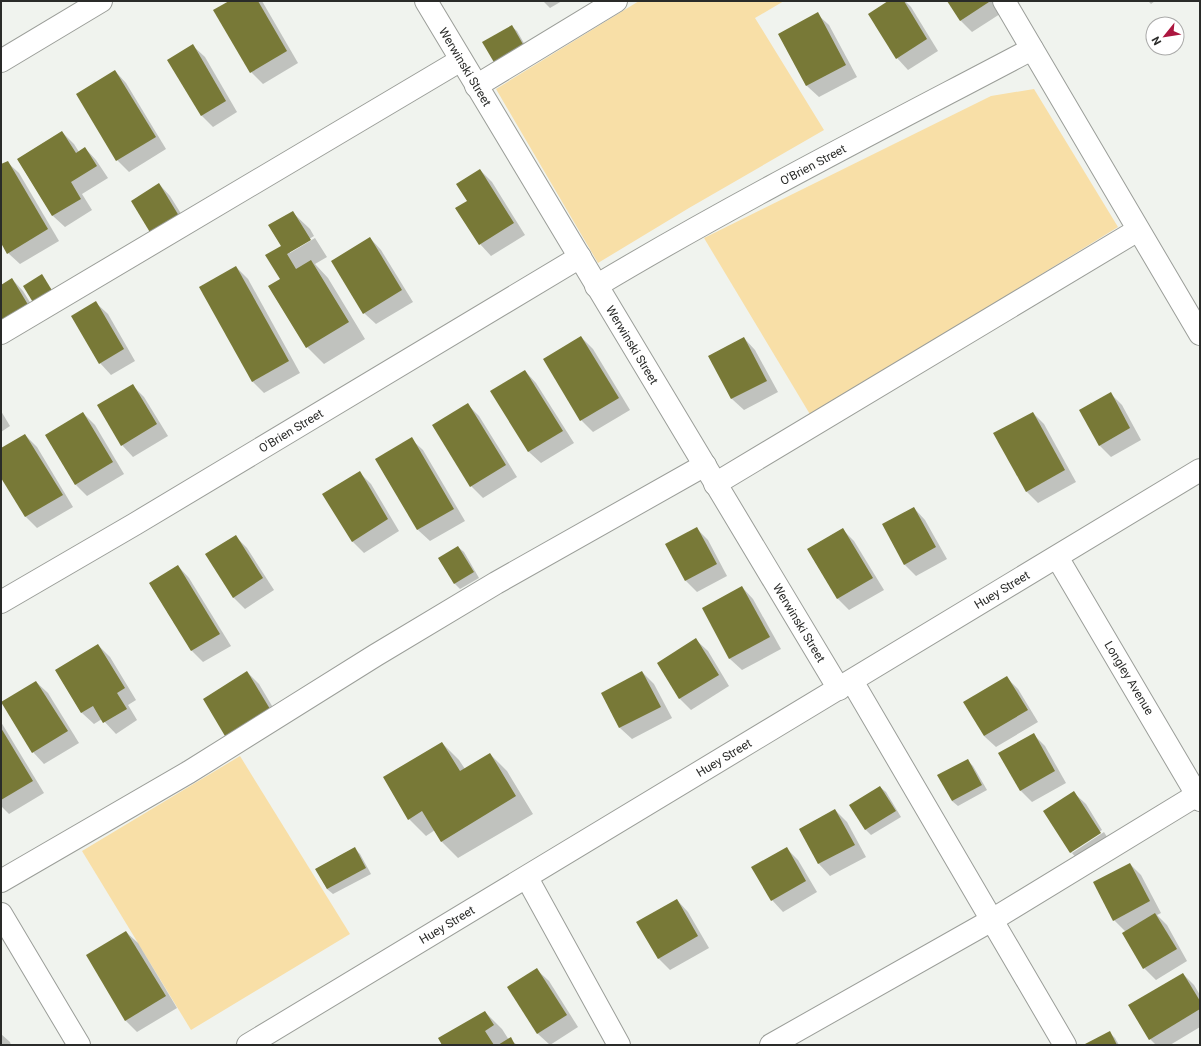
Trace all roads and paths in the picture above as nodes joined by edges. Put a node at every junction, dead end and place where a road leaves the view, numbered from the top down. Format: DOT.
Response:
graph roads {
  1 [pos="101,1"];
  2 [pos="426,1"];
  3 [pos="616,1"];
  4 [pos="1004,1"];
  5 [pos="1032,49"];
  6 [pos="461,60"];
  7 [pos="1,61"];
  8 [pos="476,86"];
  9 [pos="1138,230"];
  10 [pos="580,257"];
  11 [pos="596,286"];
  12 [pos="1,333"];
  13 [pos="1200,334"];
  14 [pos="705,465"];
  15 [pos="1200,470"];
  16 [pos="715,484"];
  17 [pos="1057,557"];
  18 [pos="1,602"];
  19 [pos="845,685"];
  20 [pos="1199,798"];
  21 [pos="527,878"];
  22 [pos="1,881"];
  23 [pos="1,914"];
  24 [pos="992,920"];
  25 [pos="79,1045"];
  26 [pos="248,1045"];
  27 [pos="619,1045"];
  28 [pos="771,1045"];
  29 [pos="1065,1045"];
  1 -- 7 [label="street"];
  2 -- 6 [label="street, Werwinski Street"];
  3 -- 8 [label="street"];
  4 -- 5 [label="street"];
  5 -- 9 [label="street"];
  5 -- 11 [label="street, O'Brien Street"];
  6 -- 8 [label="street, Werwinski Street"];
  6 -- 12 [label="street"];
  8 -- 10 [label="street, Werwinski Street"];
  9 -- 13 [label="street"];
  9 -- 16 [label="street"];
  10 -- 11 [label="street, Werwinski Street"];
  10 -- 18 [label="street, O'Brien Street"];
  11 -- 14 [label="street, Werwinski Street"];
  14 -- 16 [label="street, Werwinski Street"];
  14 -- 22 [label="street"];
  15 -- 17 [label="street, Huey Street"];
  16 -- 19 [label="street, Werwinski Street"];
  17 -- 19 [label="street, Huey Street"];
  17 -- 20 [label="street, Longley Avenue"];
  19 -- 21 [label="street, Huey Street"];
  19 -- 24 [label="street, Werwinski Street"];
  20 -- 24 [label="street"];
  21 -- 26 [label="street, Huey Street"];
  21 -- 27 [label="street"];
  23 -- 25 [label="street"];
  24 -- 28 [label="street"];
  24 -- 29 [label="street, Werwinski Street"];
}
